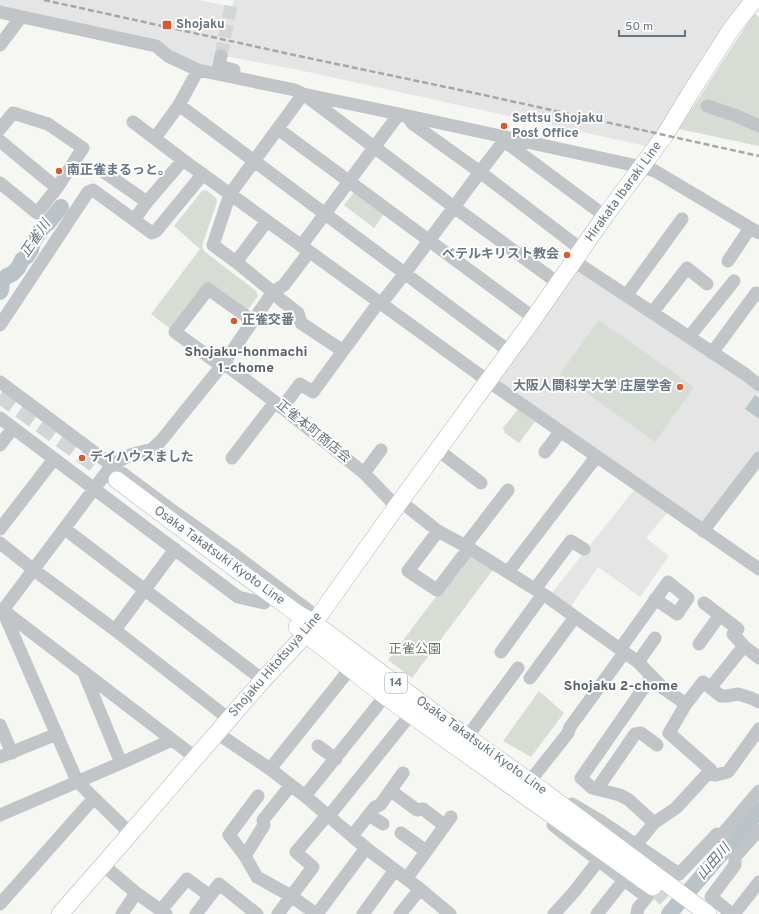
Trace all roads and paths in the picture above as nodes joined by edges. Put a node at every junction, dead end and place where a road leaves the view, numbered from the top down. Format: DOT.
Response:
graph roads {
  1 [pos="754,0"];
  2 [pos="0,12"];
  3 [pos="21,17"];
  4 [pos="0,45"];
  5 [pos="221,56"];
  6 [pos="198,70"];
  7 [pos="303,94"];
  8 [pos="179,105"];
  9 [pos="707,106"];
  10 [pos="402,114"];
  11 [pos="133,122"];
  12 [pos="759,126"];
  13 [pos="278,128"];
  14 [pos="0,129"];
  15 [pos="506,137"];
  16 [pos="155,138"];
  17 [pos="0,141"];
  18 [pos="374,147"];
  19 [pos="183,160"];
  20 [pos="254,162"];
  21 [pos="642,167"];
  22 [pos="101,170"];
  23 [pos="480,172"];
  24 [pos="203,174"];
  25 [pos="350,181"];
  26 [pos="1,186"];
  27 [pos="57,188"];
  28 [pos="230,194"];
  29 [pos="147,202"];
  30 [pos="454,207"];
  31 [pos="325,214"];
  32 [pos="606,216"];
  33 [pos="682,219"];
  34 [pos="134,220"];
  35 [pos="267,221"];
  36 [pos="755,230"];
  37 [pos="430,240"];
  38 [pos="305,249"];
  39 [pos="578,255"];
  40 [pos="728,261"];
  41 [pos="236,262"];
  42 [pos="405,273"];
  43 [pos="734,281"];
  44 [pos="558,283"];
  45 [pos="707,284"];
  46 [pos="273,292"];
  47 [pos="756,293"];
  48 [pos="626,296"];
  49 [pos="380,303"];
  50 [pos="652,313"];
  51 [pos="534,318"];
  52 [pos="253,321"];
  53 [pos="0,325"];
  54 [pos="689,337"];
  55 [pos="342,351"];
  56 [pos="509,352"];
  57 [pos="712,353"];
  58 [pos="223,364"];
  59 [pos="488,381"];
  60 [pos="0,382"];
  61 [pos="759,385"];
  62 [pos="278,405"];
  63 [pos="0,418"];
  64 [pos="13,428"];
  65 [pos="560,432"];
  66 [pos="0,445"];
  67 [pos="381,450"];
  68 [pos="438,450"];
  69 [pos="545,452"];
  70 [pos="596,457"];
  71 [pos="232,458"];
  72 [pos="759,458"];
  73 [pos="54,459"];
  74 [pos="364,473"];
  75 [pos="114,478"];
  76 [pos="481,483"];
  77 [pos="94,489"];
  78 [pos="508,490"];
  79 [pos="399,503"];
  80 [pos="65,529"];
  81 [pos="0,530"];
  82 [pos="438,530"];
  83 [pos="704,531"];
  84 [pos="0,543"];
  85 [pos="467,547"];
  86 [pos="175,548"];
  87 [pos="584,549"];
  88 [pos="759,569"];
  89 [pos="34,570"];
  90 [pos="508,572"];
  91 [pos="145,589"];
  92 [pos="539,591"];
  93 [pos="655,599"];
  94 [pos="264,603"];
  95 [pos="704,603"];
  96 [pos="1,611"];
  97 [pos="720,615"];
  98 [pos="575,617"];
  99 [pos="310,628"];
  100 [pos="115,630"];
  101 [pos="655,638"];
  102 [pos="699,644"];
  103 [pos="744,646"];
  104 [pos="622,651"];
  105 [pos="501,652"];
  106 [pos="759,658"];
  107 [pos="638,662"];
  108 [pos="518,668"];
  109 [pos="350,669"];
  110 [pos="83,671"];
  111 [pos="652,676"];
  112 [pos="530,678"];
  113 [pos="263,680"];
  114 [pos="710,687"];
  115 [pos="385,696"];
  116 [pos="759,702"];
  117 [pos="686,704"];
  118 [pos="411,714"];
  119 [pos="229,719"];
  120 [pos="0,725"];
  121 [pos="759,729"];
  122 [pos="217,733"];
  123 [pos="57,734"];
  124 [pos="467,736"];
  125 [pos="172,740"];
  126 [pos="657,745"];
  127 [pos="318,746"];
  128 [pos="6,755"];
  129 [pos="196,758"];
  130 [pos="336,759"];
  131 [pos="121,763"];
  132 [pos="270,769"];
  133 [pos="403,774"];
  134 [pos="707,774"];
  135 [pos="77,781"];
  136 [pos="291,785"];
  137 [pos="597,789"];
  138 [pos="391,791"];
  139 [pos="759,791"];
  140 [pos="536,792"];
  141 [pos="258,796"];
  142 [pos="305,796"];
  143 [pos="94,798"];
  144 [pos="0,814"];
  145 [pos="369,815"];
  146 [pos="328,817"];
  147 [pos="654,823"];
  148 [pos="383,824"];
  149 [pos="759,830"];
  150 [pos="401,833"];
  151 [pos="131,834"];
  152 [pos="352,836"];
  153 [pos="636,845"];
  154 [pos="366,848"];
  155 [pos="426,851"];
  156 [pos="245,856"];
  157 [pos="598,861"];
  158 [pos="103,865"];
  159 [pos="395,870"];
  160 [pos="407,878"];
  161 [pos="624,880"];
  162 [pos="759,882"];
  163 [pos="420,889"];
  164 [pos="666,889"];
  165 [pos="136,893"];
  166 [pos="210,896"];
  167 [pos="291,896"];
  168 [pos="0,904"];
  169 [pos="703,907"];
  170 [pos="242,909"];
  171 [pos="163,912"];
  172 [pos="60,914"];
  173 [pos="122,914"];
  174 [pos="196,914"];
  175 [pos="258,914"];
  176 [pos="278,914"];
  177 [pos="316,914"];
  178 [pos="363,914"];
  179 [pos="400,914"];
  180 [pos="450,914"];
  181 [pos="554,914"];
  182 [pos="596,914"];
  183 [pos="637,914"];
  184 [pos="733,914"];
  1 -- 21 [label="main road, Hirakata Ibaraki Line"];
  2 -- 3 [label="street"];
  3 -- 4 [label="street"];
  3 -- 6 [label="street"];
  5 -- 7 [label="street"];
  6 -- 7 [label="street"];
  6 -- 8 [label="street"];
  7 -- 10 [label="street"];
  7 -- 13 [label="street"];
  7 -- 18 [label="street"];
  8 -- 16 [label="street"];
  8 -- 20 [label="street"];
  9 -- 12 [label="street"];
  10 -- 15 [label="street"];
  10 -- 18 [label="street"];
  10 -- 23 [label="street"];
  11 -- 16 [label="street"];
  13 -- 20 [label="street"];
  13 -- 25 [label="street"];
  14 -- 27 [label="street"];
  15 -- 21 [label="street"];
  15 -- 23 [label="street"];
  15 -- 32 [label="street"];
  16 -- 19 [label="street"];
  17 -- 27 [label="street"];
  18 -- 25 [label="street"];
  18 -- 30 [label="street"];
  19 -- 24 [label="street"];
  19 -- 29 [label="street"];
  20 -- 28 [label="street"];
  20 -- 31 [label="street"];
  21 -- 32 [label="main road, Hirakata Ibaraki Line"];
  21 -- 36 [label="street"];
  22 -- 29 [label="street"];
  23 -- 30 [label="street"];
  23 -- 39 [label="street"];
  24 -- 28 [label="street"];
  24 -- 34 [label="street"];
  25 -- 31 [label="street"];
  25 -- 37 [label="street"];
  26 -- 27 [label="street"];
  28 -- 35 [label="street"];
  28 -- 41 [label="street"];
  29 -- 34 [label="street"];
  30 -- 37 [label="street"];
  30 -- 44 [label="street"];
  31 -- 38 [label="street"];
  31 -- 42 [label="street"];
  32 -- 39 [label="main road, Hirakata Ibaraki Line"];
  33 -- 48 [label="street"];
  34 -- 53 [label="street"];
  35 -- 38 [label="street"];
  35 -- 41 [label="street"];
  36 -- 40 [label="street"];
  37 -- 42 [label="street"];
  37 -- 51 [label="street"];
  38 -- 46 [label="street"];
  38 -- 49 [label="street"];
  39 -- 44 [label="main road, Hirakata Ibaraki Line"];
  39 -- 48 [label="street"];
  41 -- 46 [label="street"];
  42 -- 49 [label="street"];
  42 -- 56 [label="street"];
  43 -- 54 [label="street"];
  44 -- 51 [label="main road, Hirakata Ibaraki Line"];
  45 -- 50 [label="street"];
  46 -- 52 [label="street"];
  46 -- 55 [label="street"];
  47 -- 57 [label="street"];
  48 -- 50 [label="street"];
  49 -- 55 [label="street"];
  49 -- 59 [label="street"];
  50 -- 54 [label="street"];
  51 -- 56 [label="main road, Hirakata Ibaraki Line"];
  52 -- 58 [label="street"];
  52 -- 58 [label="street, 正雀本町商店会"];
  54 -- 57 [label="street"];
  55 -- 62 [label="street"];
  56 -- 59 [label="main road, Hirakata Ibaraki Line"];
  57 -- 61 [label="street"];
  58 -- 62 [label="street, 正雀本町商店会"];
  58 -- 75 [label="street"];
  59 -- 65 [label="street"];
  59 -- 68 [label="main road, Shojaku Hitotsuya Line"];
  60 -- 75 [label="street"];
  62 -- 71 [label="street"];
  62 -- 74 [label="street, 正雀本町商店会"];
  63 -- 64 [label="street"];
  64 -- 66 [label="street"];
  64 -- 73 [label="street"];
  65 -- 69 [label="street"];
  65 -- 70 [label="street"];
  67 -- 74 [label="street"];
  68 -- 76 [label="street"];
  68 -- 79 [label="main road, Shojaku Hitotsuya Line"];
  70 -- 83 [label="street"];
  70 -- 90 [label="street"];
  72 -- 83 [label="street"];
  73 -- 77 [label="street"];
  73 -- 81 [label="street"];
  74 -- 79 [label="street, 正雀本町商店会"];
  75 -- 77 [label="street"];
  75 -- 94 [label="main road, Osaka Takatsuki Kyoto Line / 14"];
  75 -- 99 [label="main road, Osaka Takatsuki Kyoto Line / 14"];
  77 -- 80 [label="street"];
  77 -- 86 [label="street"];
  78 -- 85 [label="street"];
  79 -- 82 [label="street, 正雀本町商店会"];
  79 -- 99 [label="main road, Shojaku Hitotsuya Line"];
  80 -- 89 [label="street"];
  80 -- 91 [label="street"];
  82 -- 85 [label="street, 正雀本町商店会"];
  82 -- 85 [label="street"];
  83 -- 88 [label="street"];
  84 -- 89 [label="street"];
  85 -- 90 [label="street, 正雀本町商店会"];
  86 -- 91 [label="street"];
  86 -- 94 [label="street"];
  87 -- 92 [label="street"];
  89 -- 96 [label="street"];
  89 -- 100 [label="street"];
  90 -- 92 [label="street, 正雀本町商店会"];
  91 -- 100 [label="street"];
  91 -- 113 [label="street"];
  92 -- 98 [label="street, 正雀本町商店会"];
  92 -- 105 [label="street"];
  93 -- 104 [label="street"];
  94 -- 99 [label="main road, Osaka Takatsuki Kyoto Line / 14"];
  95 -- 97 [label="street"];
  96 -- 110 [label="street"];
  96 -- 123 [label="street"];
  97 -- 102 [label="street"];
  97 -- 103 [label="street"];
  98 -- 104 [label="street, 正雀本町商店会"];
  98 -- 112 [label="street"];
  99 -- 109 [label="main road, Osaka Takatsuki Kyoto Line / 14"];
  99 -- 113 [label="main road, Shojaku Hitotsuya Line"];
  99 -- 124 [label="main road, Osaka Takatsuki Kyoto Line / 14"];
  100 -- 119 [label="street"];
  101 -- 107 [label="street"];
  103 -- 106 [label="street"];
  103 -- 114 [label="street"];
  104 -- 107 [label="street, 正雀本町商店会"];
  104 -- 140 [label="street"];
  107 -- 111 [label="street, 正雀本町商店会"];
  108 -- 124 [label="street"];
  109 -- 115 [label="main road, Osaka Takatsuki Kyoto Line / 14"];
  109 -- 132 [label="street"];
  110 -- 125 [label="street"];
  110 -- 131 [label="street"];
  111 -- 117 [label="street, 正雀本町商店会"];
  111 -- 137 [label="street"];
  113 -- 119 [label="main road, Shojaku Hitotsuya Line"];
  114 -- 116 [label="street"];
  114 -- 117 [label="street"];
  115 -- 118 [label="main road, Osaka Takatsuki Kyoto Line / 14"];
  115 -- 130 [label="street"];
  117 -- 134 [label="street"];
  118 -- 140 [label="main road, Osaka Takatsuki Kyoto Line / 14"];
  118 -- 146 [label="street"];
  119 -- 122 [label="main road, Shojaku Hitotsuya Line"];
  120 -- 128 [label="street"];
  121 -- 134 [label="street"];
  122 -- 129 [label="main road, Shojaku Hitotsuya Line"];
  122 -- 132 [label="street"];
  123 -- 128 [label="street"];
  123 -- 135 [label="street"];
  124 -- 140 [label="main road, Osaka Takatsuki Kyoto Line / 14"];
  125 -- 129 [label="street"];
  125 -- 131 [label="street"];
  126 -- 137 [label="street"];
  127 -- 130 [label="street"];
  129 -- 151 [label="main road, Shojaku Hitotsuya Line"];
  130 -- 142 [label="street"];
  131 -- 135 [label="street"];
  132 -- 136 [label="street"];
  133 -- 138 [label="street"];
  134 -- 147 [label="street"];
  135 -- 143 [label="street"];
  135 -- 144 [label="street"];
  136 -- 142 [label="street"];
  136 -- 156 [label="street"];
  137 -- 147 [label="street"];
  138 -- 145 [label="street"];
  138 -- 155 [label="street"];
  139 -- 164 [label="street"];
  140 -- 153 [label="street"];
  140 -- 157 [label="street"];
  140 -- 164 [label="main road, Osaka Takatsuki Kyoto Line / 14"];
  141 -- 156 [label="street"];
  142 -- 146 [label="street"];
  143 -- 151 [label="street"];
  143 -- 168 [label="street"];
  145 -- 148 [label="street"];
  145 -- 152 [label="street"];
  146 -- 152 [label="street"];
  146 -- 167 [label="street"];
  147 -- 153 [label="street"];
  149 -- 169 [label="street"];
  150 -- 155 [label="street"];
  151 -- 158 [label="main road, Shojaku Hitotsuya Line"];
  152 -- 154 [label="street"];
  153 -- 164 [label="street"];
  154 -- 159 [label="street"];
  154 -- 177 [label="street"];
  155 -- 160 [label="street"];
  156 -- 167 [label="street"];
  157 -- 161 [label="street"];
  157 -- 181 [label="street"];
  158 -- 165 [label="street"];
  158 -- 172 [label="main road, Shojaku Hitotsuya Line"];
  159 -- 160 [label="street"];
  159 -- 178 [label="street"];
  160 -- 163 [label="street"];
  161 -- 164 [label="street"];
  161 -- 182 [label="street"];
  162 -- 184 [label="street"];
  163 -- 179 [label="street"];
  163 -- 180 [label="street"];
  164 -- 169 [label="main road, Osaka Takatsuki Kyoto Line / 14"];
  164 -- 183 [label="street"];
  165 -- 171 [label="street"];
  165 -- 173 [label="street"];
  166 -- 170 [label="street"];
  166 -- 171 [label="street"];
  166 -- 174 [label="street"];
  167 -- 176 [label="street"];
  167 -- 177 [label="street"];
  169 -- 184 [label="street"];
  170 -- 175 [label="street"];
}
